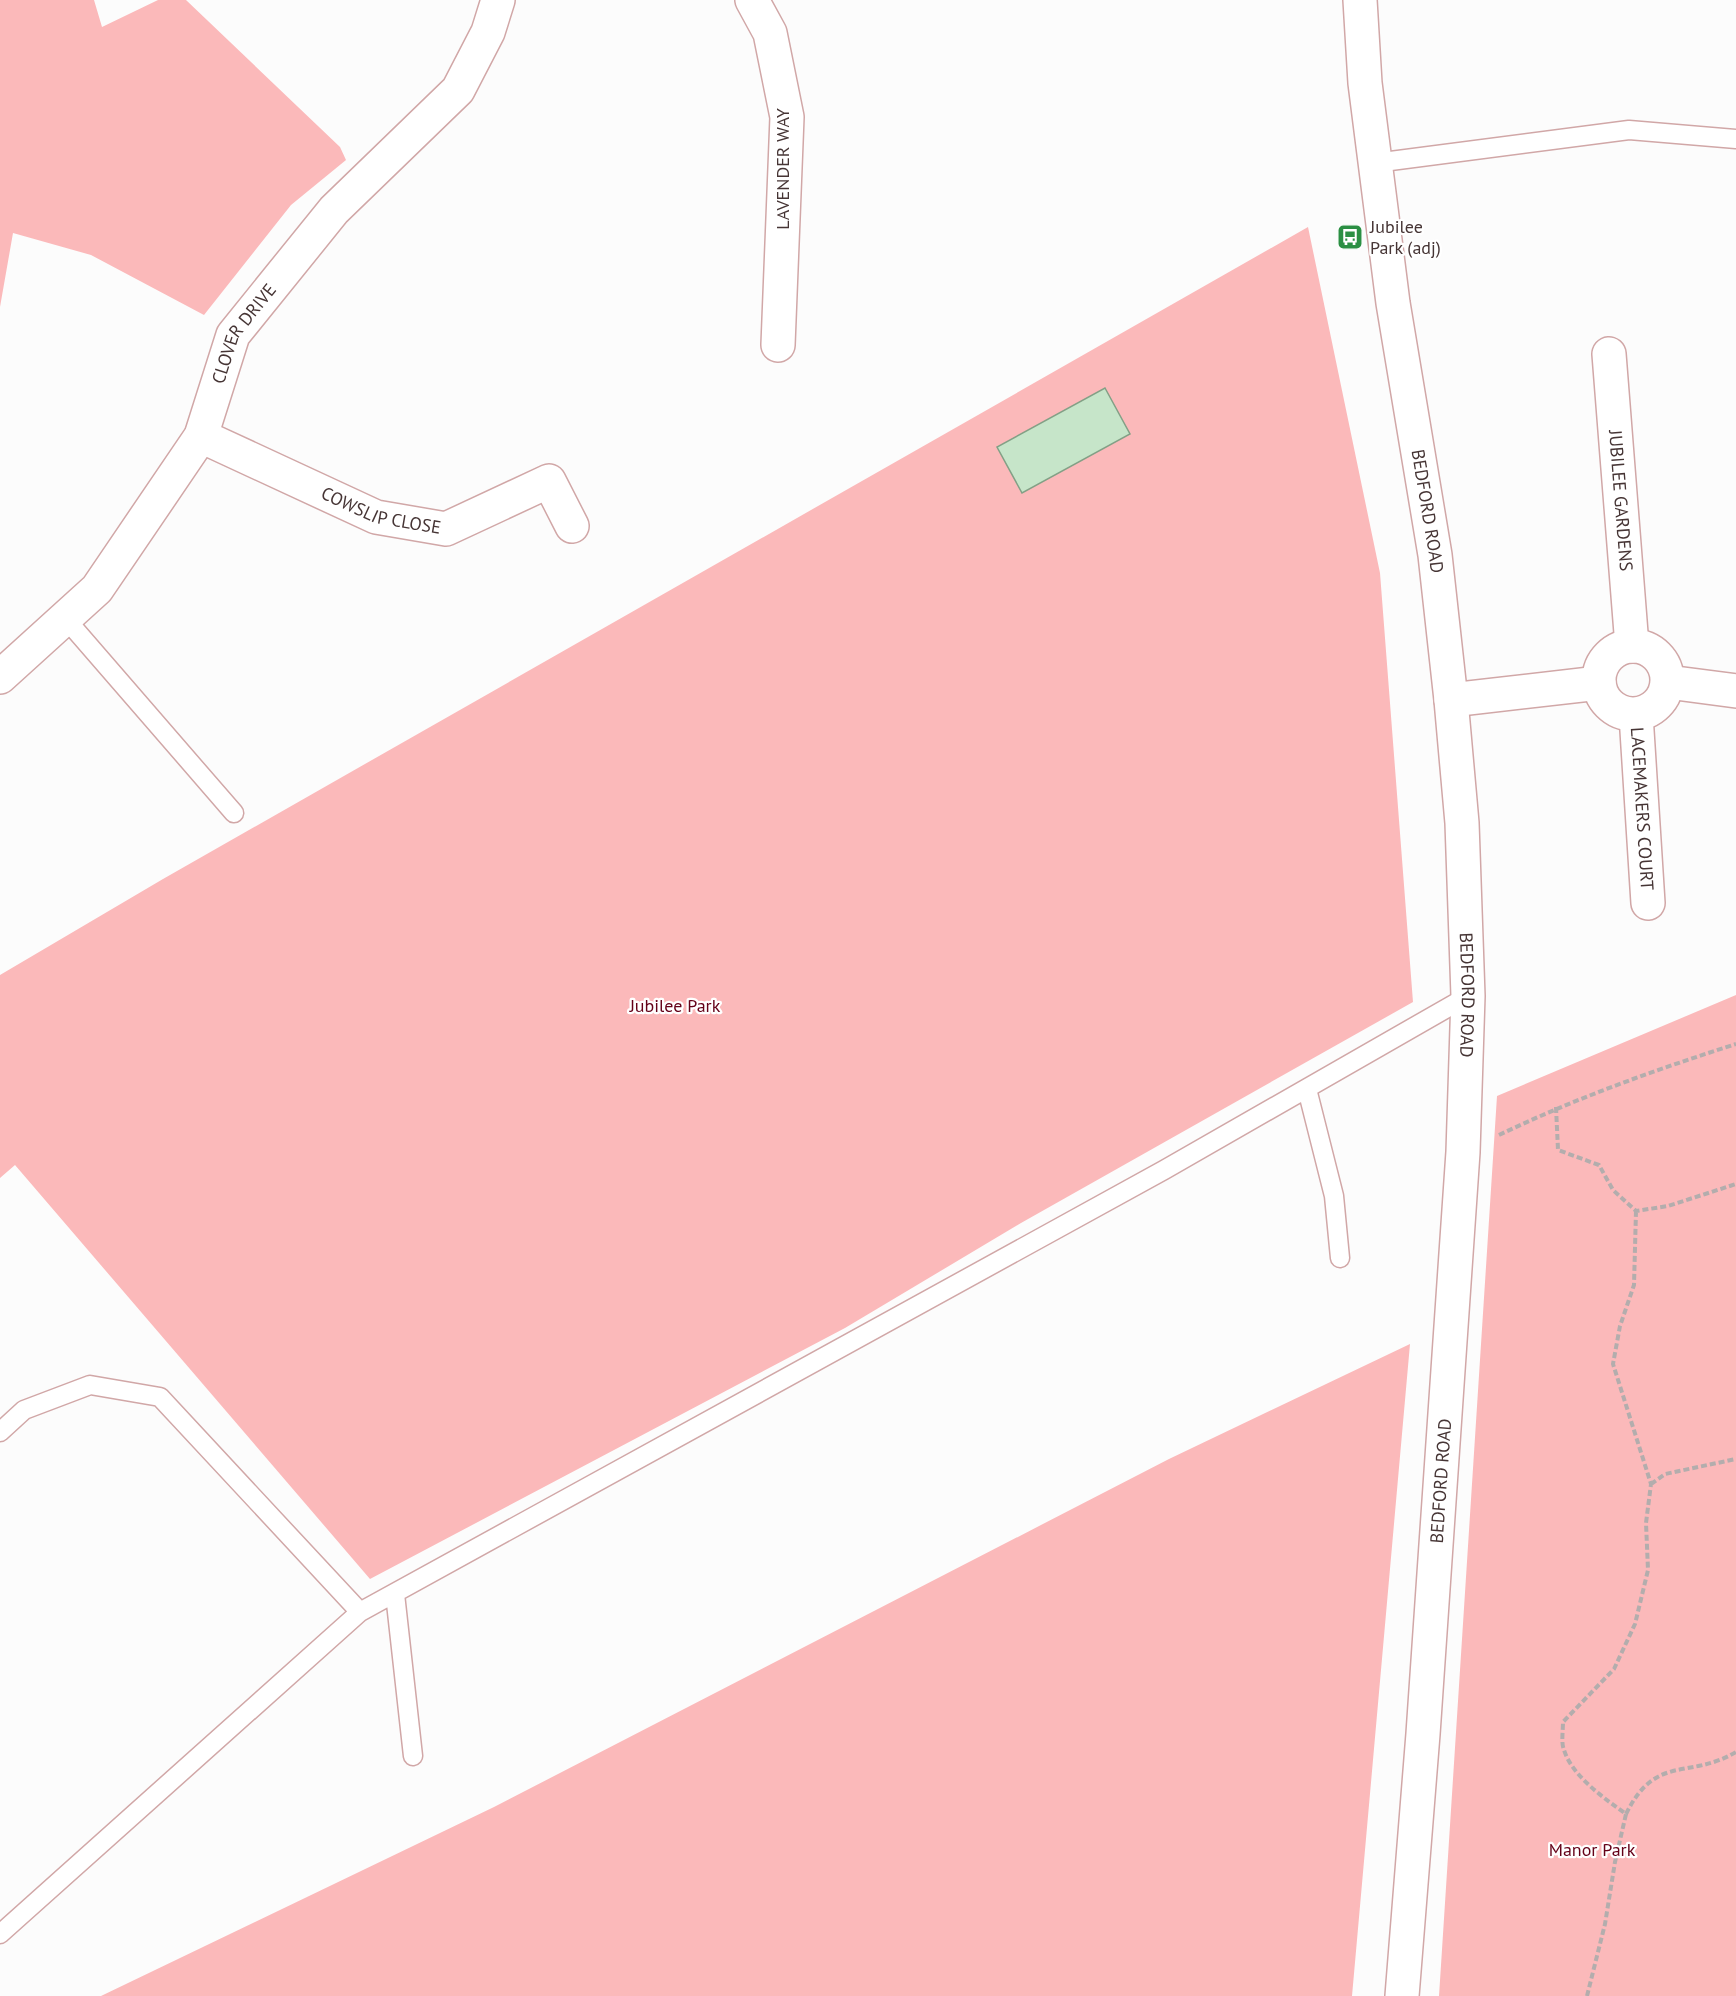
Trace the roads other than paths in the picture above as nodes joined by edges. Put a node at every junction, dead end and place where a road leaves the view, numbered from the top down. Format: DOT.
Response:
graph roads {
  1 [pos="498,0"];
  2 [pos="752,0"];
  3 [pos="1360,0"];
  4 [pos="1736,139"];
  5 [pos="1375,164"];
  6 [pos="778,345"];
  7 [pos="1609,354"];
  8 [pos="201,436"];
  9 [pos="572,526"];
  10 [pos="65,618"];
  11 [pos="1632,646"];
  12 [pos="0,677"];
  13 [pos="1599,682"];
  14 [pos="1668,682"];
  15 [pos="1736,691"];
  16 [pos="1451,700"];
  17 [pos="1636,715"];
  18 [pos="234,813"];
  19 [pos="1648,903"];
  20 [pos="1468,996"];
  21 [pos="1307,1089"];
  22 [pos="1340,1258"];
  23 [pos="0,1432"];
  24 [pos="395,1594"];
  25 [pos="360,1612"];
  26 [pos="413,1756"];
  27 [pos="0,1934"];
  28 [pos="1402,1996"];
  1 -- 8 [label="street, CLOVER DRIVE"];
  2 -- 6 [label="street, LAVENDER WAY"];
  3 -- 5 [label="street, BEDFORD ROAD"];
  4 -- 5 [label="lane"];
  5 -- 16 [label="street, BEDFORD ROAD"];
  7 -- 11 [label="street, JUBILEE GARDENS"];
  8 -- 9 [label="street, COWSLIP CLOSE"];
  8 -- 10 [label="street, CLOVER DRIVE"];
  10 -- 12 [label="street, CLOVER DRIVE"];
  10 -- 18 [label="lane"];
  11 -- 13 [label="street"];
  11 -- 14 [label="street"];
  13 -- 16 [label="street"];
  13 -- 17 [label="street"];
  14 -- 15 [label="street"];
  14 -- 17 [label="street"];
  16 -- 20 [label="street, BEDFORD ROAD"];
  17 -- 19 [label="street, LACEMAKERS COURT"];
  20 -- 21 [label="lane"];
  20 -- 28 [label="street, BEDFORD ROAD"];
  21 -- 22 [label="lane"];
  21 -- 24 [label="lane"];
  23 -- 25 [label="lane"];
  24 -- 25 [label="lane"];
  24 -- 26 [label="lane"];
  25 -- 27 [label="lane"];
}
